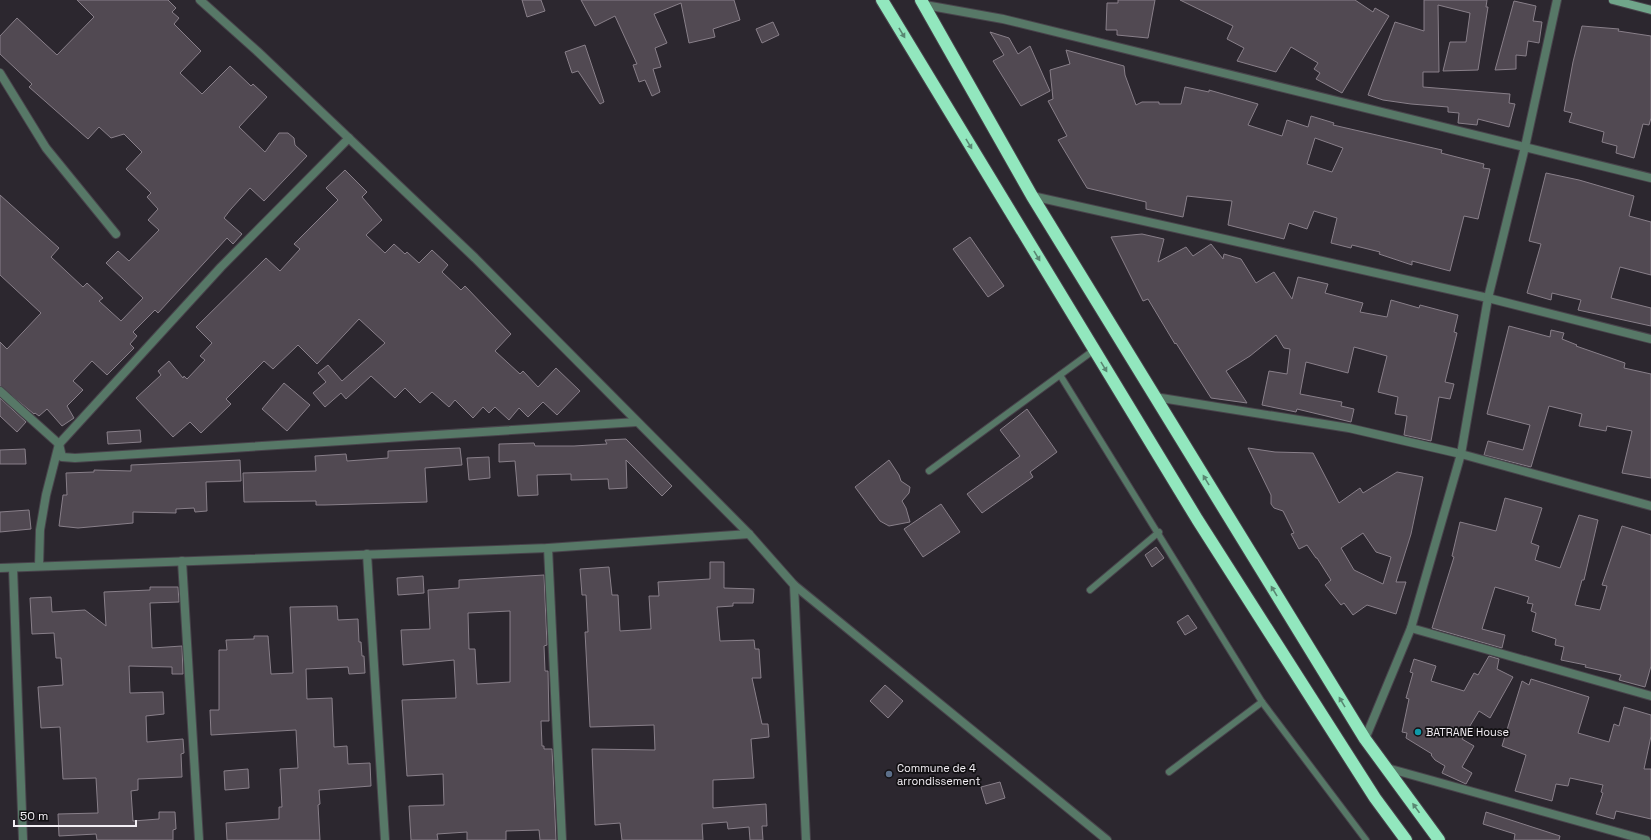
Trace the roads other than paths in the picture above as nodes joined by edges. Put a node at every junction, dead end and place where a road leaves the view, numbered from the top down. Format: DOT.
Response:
graph roads {
  1 [pos="200,0"];
  2 [pos="882,0"];
  3 [pos="1557,0"];
  4 [pos="1612,0"];
  5 [pos="923,3"];
  6 [pos="1651,10"];
  7 [pos="0,73"];
  8 [pos="349,138"];
  9 [pos="1525,147"];
  10 [pos="1651,178"];
  11 [pos="1032,196"];
  12 [pos="116,234"];
  13 [pos="1488,298"];
  14 [pos="1651,339"];
  15 [pos="1094,350"];
  16 [pos="1060,375"];
  17 [pos="0,391"];
  18 [pos="1155,397"];
  19 [pos="637,422"];
  20 [pos="59,444"];
  21 [pos="1461,454"];
  22 [pos="929,471"];
  23 [pos="1651,506"];
  24 [pos="1159,532"];
  25 [pos="749,534"];
  26 [pos="548,548"];
  27 [pos="367,554"];
  28 [pos="182,561"];
  29 [pos="39,566"];
  30 [pos="0,568"];
  31 [pos="13,568"];
  32 [pos="794,585"];
  33 [pos="1090,590"];
  34 [pos="1411,628"];
  35 [pos="1651,696"];
  36 [pos="1262,702"];
  37 [pos="1365,739"];
  38 [pos="1387,768"];
  39 [pos="1169,772"];
  40 [pos="24,840"];
  41 [pos="199,840"];
  42 [pos="385,840"];
  43 [pos="562,840"];
  44 [pos="806,840"];
  45 [pos="1107,840"];
  46 [pos="1366,840"];
  47 [pos="1406,840"];
  48 [pos="1439,840"];
  49 [pos="1646,840"];
  1 -- 8 [label="street"];
  2 -- 15 [label="highway, one-way"];
  3 -- 9 [label="street"];
  4 -- 6 [label="street"];
  5 -- 9 [label="street"];
  5 -- 11 [label="highway"];
  7 -- 12 [label="street"];
  8 -- 19 [label="street"];
  8 -- 20 [label="street"];
  9 -- 10 [label="street"];
  9 -- 13 [label="street"];
  11 -- 13 [label="street"];
  11 -- 18 [label="highway"];
  13 -- 14 [label="street"];
  13 -- 21 [label="street"];
  15 -- 16 [label="lane"];
  15 -- 47 [label="highway, one-way"];
  16 -- 22 [label="lane"];
  16 -- 24 [label="lane"];
  17 -- 20 [label="street"];
  18 -- 21 [label="street"];
  37 -- 18 [label="highway, one-way"];
  19 -- 20 [label="street"];
  19 -- 25 [label="street"];
  20 -- 29 [label="street"];
  21 -- 23 [label="street"];
  21 -- 34 [label="street"];
  24 -- 33 [label="lane"];
  24 -- 36 [label="lane"];
  25 -- 26 [label="street"];
  25 -- 32 [label="street"];
  26 -- 27 [label="street"];
  26 -- 43 [label="street"];
  27 -- 28 [label="street"];
  27 -- 42 [label="street"];
  28 -- 29 [label="street"];
  28 -- 41 [label="street"];
  29 -- 31 [label="street"];
  30 -- 31 [label="street"];
  31 -- 40 [label="street"];
  32 -- 44 [label="street"];
  32 -- 45 [label="street"];
  34 -- 35 [label="street"];
  34 -- 37 [label="street"];
  36 -- 39 [label="lane"];
  36 -- 46 [label="lane"];
  37 -- 38 [label="highway"];
  48 -- 38 [label="highway, one-way"];
  38 -- 49 [label="street"];
}
